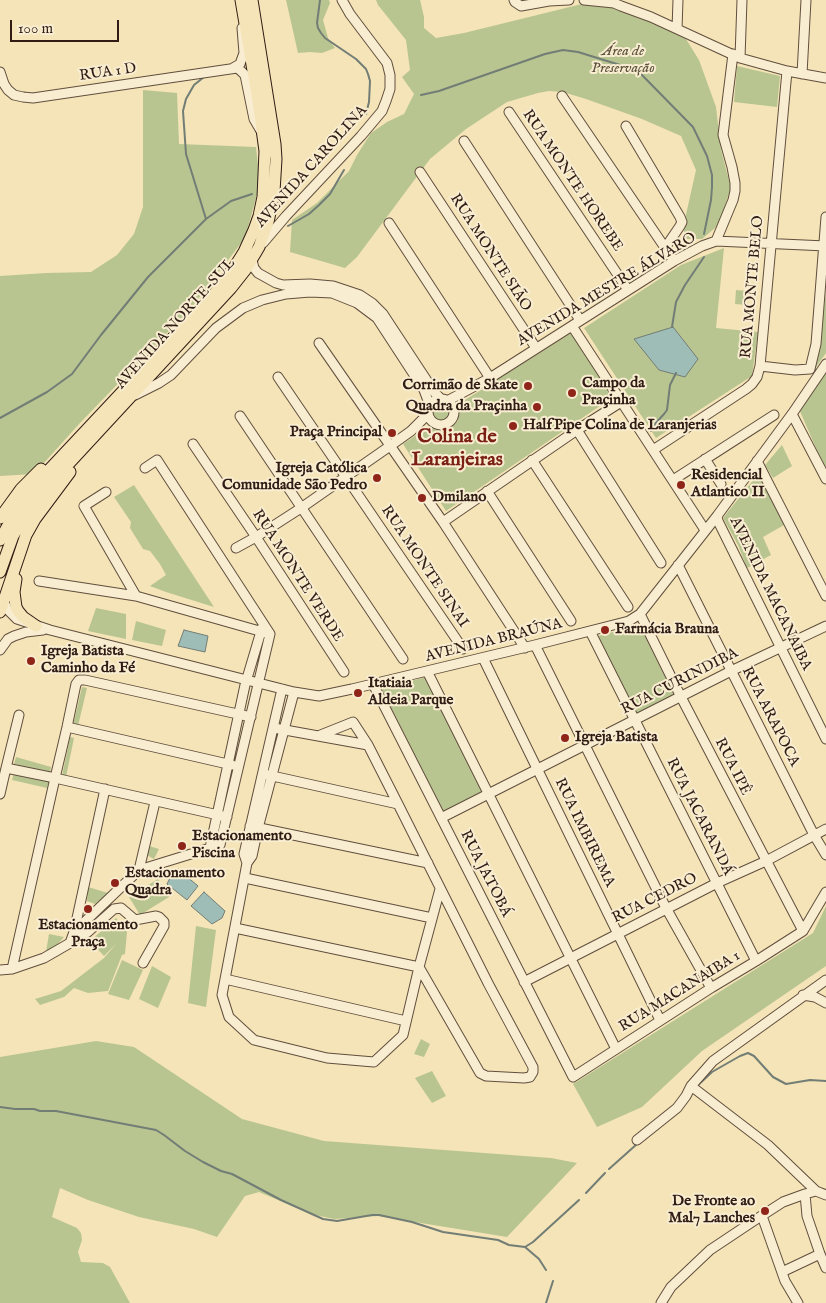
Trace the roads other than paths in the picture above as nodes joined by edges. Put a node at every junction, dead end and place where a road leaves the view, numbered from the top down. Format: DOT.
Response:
graph roads {
  1 [pos="241,0"];
  2 [pos="252,0"];
  3 [pos="342,0"];
  4 [pos="514,0"];
  5 [pos="549,0"];
  6 [pos="569,0"];
  7 [pos="584,0"];
  8 [pos="678,0"];
  9 [pos="742,0"];
  10 [pos="806,0"];
  11 [pos="614,2"];
  12 [pos="244,18"];
  13 [pos="677,30"];
  14 [pos="736,56"];
  15 [pos="233,68"];
  16 [pos="0,72"];
  17 [pos="787,72"];
  18 [pos="802,74"];
  19 [pos="826,78"];
  20 [pos="562,96"];
  21 [pos="509,112"];
  22 [pos="626,126"];
  23 [pos="263,136"];
  24 [pos="464,141"];
  25 [pos="420,172"];
  26 [pos="826,217"];
  27 [pos="390,223"];
  28 [pos="716,241"];
  29 [pos="770,243"];
  30 [pos="825,246"];
  31 [pos="258,248"];
  32 [pos="666,248"];
  33 [pos="252,260"];
  34 [pos="674,261"];
  35 [pos="628,290"];
  36 [pos="580,320"];
  37 [pos="572,326"];
  38 [pos="319,343"];
  39 [pos="536,348"];
  40 [pos="826,364"];
  41 [pos="760,366"];
  42 [pos="278,377"];
  43 [pos="490,378"];
  44 [pos="130,397"];
  45 [pos="447,402"];
  46 [pos="621,402"];
  47 [pos="430,414"];
  48 [pos="792,414"];
  49 [pos="774,415"];
  50 [pos="240,416"];
  51 [pos="577,430"];
  52 [pos="94,435"];
  53 [pos="193,444"];
  54 [pos="390,446"];
  55 [pos="653,450"];
  56 [pos="65,452"];
  57 [pos="705,459"];
  58 [pos="532,460"];
  59 [pos="757,461"];
  60 [pos="145,468"];
  61 [pos="346,476"];
  62 [pos="826,479"];
  63 [pos="673,480"];
  64 [pos="721,484"];
  65 [pos="488,491"];
  66 [pos="106,492"];
  67 [pos="301,508"];
  68 [pos="717,516"];
  69 [pos="0,518"];
  70 [pos="443,522"];
  71 [pos="705,530"];
  72 [pos="256,537"];
  73 [pos="0,540"];
  74 [pos="21,547"];
  75 [pos="236,548"];
  76 [pos="2,559"];
  77 [pos="661,563"];
  78 [pos="678,565"];
  79 [pos="0,572"];
  80 [pos="38,581"];
  81 [pos="136,596"];
  82 [pos="826,596"];
  83 [pos="2,607"];
  84 [pos="628,607"];
  85 [pos="640,614"];
  86 [pos="571,621"];
  87 [pos="36,626"];
  88 [pos="826,626"];
  89 [pos="262,628"];
  90 [pos="50,630"];
  91 [pos="590,631"];
  92 [pos="535,645"];
  93 [pos="463,648"];
  94 [pos="525,648"];
  95 [pos="781,648"];
  96 [pos="0,650"];
  97 [pos="483,658"];
  98 [pos="403,659"];
  99 [pos="427,671"];
  100 [pos="731,671"];
  101 [pos="344,672"];
  102 [pos="247,680"];
  103 [pos="259,683"];
  104 [pos="373,684"];
  105 [pos="282,689"];
  106 [pos="294,692"];
  107 [pos="680,697"];
  108 [pos="240,714"];
  109 [pos="19,715"];
  110 [pos="251,716"];
  111 [pos="634,720"];
  112 [pos="67,727"];
  113 [pos="274,728"];
  114 [pos="284,730"];
  115 [pos="318,736"];
  116 [pos="826,738"];
  117 [pos="368,745"];
  118 [pos="584,745"];
  119 [pos="228,764"];
  120 [pos="240,767"];
  121 [pos="6,768"];
  122 [pos="537,769"];
  123 [pos="267,775"];
  124 [pos="55,778"];
  125 [pos="105,789"];
  126 [pos="0,794"];
  127 [pos="488,794"];
  128 [pos="155,802"];
  129 [pos="398,804"];
  130 [pos="216,815"];
  131 [pos="227,817"];
  132 [pos="441,818"];
  133 [pos="254,827"];
  134 [pos="826,829"];
  135 [pos="814,835"];
  136 [pos="210,848"];
  137 [pos="826,854"];
  138 [pos="766,861"];
  139 [pos="428,863"];
  140 [pos="139,870"];
  141 [pos="245,878"];
  142 [pos="717,882"];
  143 [pos="440,889"];
  144 [pos="826,892"];
  145 [pos="666,908"];
  146 [pos="432,918"];
  147 [pos="236,928"];
  148 [pos="803,931"];
  149 [pos="74,932"];
  150 [pos="617,933"];
  151 [pos="70,943"];
  152 [pos="570,957"];
  153 [pos="756,961"];
  154 [pos="142,963"];
  155 [pos="420,967"];
  156 [pos="12,969"];
  157 [pos="0,970"];
  158 [pos="225,979"];
  159 [pos="826,980"];
  160 [pos="524,982"];
  161 [pos="711,988"];
  162 [pos="803,995"];
  163 [pos="826,1003"];
  164 [pos="660,1020"];
  165 [pos="406,1021"];
  166 [pos="616,1049"];
  167 [pos="573,1077"];
  168 [pos="691,1086"];
  169 [pos="637,1140"];
  170 [pos="816,1191"];
  171 [pos="805,1194"];
  172 [pos="826,1195"];
  173 [pos="762,1216"];
  174 [pos="820,1254"];
  175 [pos="826,1268"];
  176 [pos="782,1272"];
  177 [pos="661,1303"];
  178 [pos="798,1303"];
  1 -- 12 [label="main road, AVENIDA NORTE-SUL"];
  2 -- 31 [label="main road, AVENIDA NORTE-SUL"];
  3 -- 31 [label="street, AVENIDA CAROLINA"];
  4 -- 5 [label="street"];
  5 -- 6 [label="street"];
  7 -- 11 [label="street"];
  8 -- 13 [label="street"];
  9 -- 14 [label="street"];
  10 -- 18 [label="street"];
  11 -- 13 [label="street"];
  12 -- 15 [label="street"];
  12 -- 23 [label="main road, AVENIDA NORTE-SUL"];
  13 -- 14 [label="street"];
  14 -- 17 [label="street"];
  14 -- 28 [label="street"];
  15 -- 16 [label="street, RUA 1 D"];
  15 -- 23 [label="street"];
  17 -- 18 [label="street"];
  17 -- 29 [label="street, RUA MONTE BELO"];
  18 -- 19 [label="street"];
  20 -- 32 [label="street"];
  21 -- 35 [label="street, RUA MONTE HOREBE"];
  22 -- 32 [label="street"];
  23 -- 56 [label="main road, AVENIDA NORTE-SUL"];
  24 -- 36 [label="street"];
  25 -- 39 [label="street, RUA MONTE SIÃO"];
  26 -- 30 [label="street"];
  27 -- 43 [label="street"];
  28 -- 29 [label="street, AVENIDA MESTRE ÁLVARO"];
  28 -- 34 [label="street, AVENIDA MESTRE ÁLVARO"];
  29 -- 30 [label="street, AVENIDA MESTRE ÁLVARO"];
  29 -- 41 [label="street, RUA MONTE BELO"];
  30 -- 41 [label="street"];
  31 -- 33 [label="main road, AVENIDA NORTE-SUL"];
  32 -- 34 [label="street"];
  33 -- 44 [label="main road, AVENIDA NORTE-SUL"];
  33 -- 45 [label="street"];
  34 -- 35 [label="street, AVENIDA MESTRE ÁLVARO"];
  35 -- 36 [label="street, AVENIDA MESTRE ÁLVARO"];
  36 -- 37 [label="street, AVENIDA MESTRE ÁLVARO"];
  37 -- 39 [label="street, AVENIDA MESTRE ÁLVARO"];
  37 -- 46 [label="street"];
  38 -- 54 [label="street"];
  39 -- 43 [label="street, AVENIDA MESTRE ÁLVARO"];
  40 -- 48 [label="street"];
  41 -- 55 [label="street, RUA MONTE BELO"];
  42 -- 61 [label="street, RUA MONTE SINAI"];
  43 -- 45 [label="street, AVENIDA MESTRE ÁLVARO"];
  44 -- 47 [label="street"];
  44 -- 52 [label="main road, AVENIDA NORTE-SUL"];
  45 -- 47 [label="street"];
  45 -- 47 [label="street"];
  46 -- 51 [label="street"];
  46 -- 55 [label="street"];
  47 -- 54 [label="street"];
  48 -- 59 [label="street"];
  48 -- 62 [label="street"];
  49 -- 57 [label="street"];
  50 -- 67 [label="street"];
  51 -- 58 [label="street"];
  51 -- 77 [label="street"];
  52 -- 74 [label="main road"];
  52 -- 76 [label="main road, AVENIDA NORTE-SUL"];
  53 -- 72 [label="street, RUA MONTE VERDE"];
  54 -- 61 [label="street"];
  54 -- 70 [label="street"];
  55 -- 63 [label="street"];
  56 -- 69 [label="main road"];
  56 -- 73 [label="main road, AVENIDA NORTE-SUL"];
  57 -- 63 [label="street"];
  57 -- 64 [label="street"];
  58 -- 65 [label="street"];
  58 -- 84 [label="street"];
  59 -- 68 [label="street"];
  59 -- 82 [label="street"];
  60 -- 89 [label="street"];
  61 -- 67 [label="street"];
  61 -- 93 [label="street, RUA MONTE SINAI"];
  63 -- 71 [label="street"];
  65 -- 70 [label="street"];
  65 -- 86 [label="street"];
  66 -- 81 [label="street"];
  67 -- 72 [label="street"];
  67 -- 98 [label="street"];
  68 -- 71 [label="street"];
  68 -- 95 [label="street, AVENIDA MACANAIBA"];
  70 -- 94 [label="street"];
  71 -- 78 [label="street"];
  72 -- 75 [label="street"];
  72 -- 101 [label="street, RUA MONTE VERDE"];
  74 -- 83 [label="main road"];
  74 -- 87 [label="main road"];
  76 -- 79 [label="main road, AVENIDA NORTE-SUL"];
  76 -- 83 [label="main road"];
  78 -- 85 [label="street"];
  78 -- 100 [label="street, RUA ARAPOCA"];
  80 -- 81 [label="street"];
  81 -- 89 [label="street"];
  83 -- 87 [label="street, AVENIDA BRAÚNA"];
  85 -- 91 [label="street, AVENIDA BRAÚNA"];
  85 -- 107 [label="street, RUA IPÊ"];
  87 -- 90 [label="street, AVENIDA BRAÚNA"];
  88 -- 95 [label="street, RUA CURINDIBA"];
  89 -- 102 [label="street"];
  89 -- 103 [label="street"];
  90 -- 96 [label="street, AVENIDA BRAÚNA"];
  90 -- 102 [label="street, AVENIDA BRAÚNA"];
  91 -- 92 [label="street, AVENIDA BRAÚNA"];
  91 -- 111 [label="street, RUA JACARANDÁ"];
  92 -- 94 [label="street, AVENIDA BRAÚNA"];
  92 -- 118 [label="street"];
  94 -- 97 [label="street, AVENIDA BRAÚNA"];
  95 -- 100 [label="street, RUA CURINDIBA"];
  95 -- 116 [label="street, AVENIDA MACANAIBA"];
  97 -- 99 [label="street, AVENIDA BRAÚNA"];
  97 -- 122 [label="street, RUA IMBIREMA"];
  99 -- 104 [label="street, AVENIDA BRAÚNA"];
  99 -- 127 [label="street"];
  100 -- 107 [label="street, RUA CURINDIBA"];
  100 -- 135 [label="street, RUA ARAPOCA"];
  102 -- 103 [label="street, AVENIDA BRAÚNA"];
  102 -- 108 [label="street"];
  103 -- 105 [label="street, AVENIDA BRAÚNA"];
  103 -- 110 [label="street"];
  104 -- 106 [label="street, AVENIDA BRAÚNA"];
  104 -- 132 [label="street, RUA JATOBÁ"];
  105 -- 106 [label="street, AVENIDA BRAÚNA"];
  105 -- 113 [label="street"];
  106 -- 114 [label="street"];
  107 -- 111 [label="street, RUA CURINDIBA"];
  107 -- 138 [label="street, RUA IPÊ"];
  108 -- 110 [label="street"];
  108 -- 112 [label="street"];
  108 -- 119 [label="street"];
  109 -- 121 [label="street"];
  110 -- 120 [label="street"];
  111 -- 118 [label="street, RUA CURINDIBA"];
  111 -- 142 [label="street, RUA JACARANDÁ"];
  112 -- 119 [label="street"];
  112 -- 124 [label="street"];
  113 -- 114 [label="street"];
  113 -- 123 [label="street"];
  114 -- 115 [label="street"];
  114 -- 123 [label="street"];
  115 -- 117 [label="street"];
  115 -- 117 [label="street"];
  117 -- 129 [label="street"];
  118 -- 122 [label="street, RUA CURINDIBA"];
  118 -- 145 [label="street"];
  119 -- 120 [label="street"];
  119 -- 130 [label="street"];
  120 -- 131 [label="street"];
  121 -- 124 [label="street"];
  121 -- 126 [label="street"];
  122 -- 127 [label="street, RUA CURINDIBA"];
  122 -- 150 [label="street, RUA IMBIREMA"];
  123 -- 129 [label="street"];
  123 -- 133 [label="street"];
  124 -- 125 [label="street"];
  124 -- 156 [label="street"];
  125 -- 128 [label="street"];
  125 -- 149 [label="street"];
  127 -- 132 [label="street, RUA CURINDIBA"];
  127 -- 152 [label="street"];
  128 -- 130 [label="street"];
  128 -- 140 [label="street"];
  129 -- 139 [label="street"];
  130 -- 131 [label="street"];
  130 -- 136 [label="street"];
  131 -- 136 [label="street"];
  132 -- 160 [label="street, RUA JATOBÁ"];
  133 -- 139 [label="street"];
  133 -- 141 [label="street"];
  134 -- 135 [label="street, RUA CEDRO"];
  135 -- 137 [label="street, RUA ARAPOCA"];
  135 -- 138 [label="street, RUA CEDRO"];
  136 -- 140 [label="street"];
  138 -- 142 [label="street, RUA CEDRO"];
  138 -- 148 [label="street, RUA IPÊ"];
  139 -- 143 [label="street"];
  140 -- 149 [label="street"];
  141 -- 146 [label="street"];
  141 -- 147 [label="street"];
  142 -- 145 [label="street, RUA CEDRO"];
  142 -- 153 [label="street, RUA JACARANDÁ"];
  143 -- 146 [label="street"];
  143 -- 155 [label="street"];
  144 -- 148 [label="street"];
  145 -- 150 [label="street, RUA CEDRO"];
  145 -- 161 [label="street"];
  146 -- 155 [label="street"];
  147 -- 155 [label="street"];
  147 -- 158 [label="street"];
  148 -- 153 [label="street, RUA MACANAIBA 1"];
  149 -- 151 [label="street"];
  150 -- 152 [label="street, RUA CEDRO"];
  150 -- 164 [label="street, RUA IMBIREMA"];
  151 -- 154 [label="street"];
  151 -- 156 [label="street"];
  152 -- 160 [label="street, RUA CEDRO"];
  152 -- 166 [label="street"];
  153 -- 161 [label="street, RUA MACANAIBA 1"];
  155 -- 165 [label="street"];
  156 -- 157 [label="street"];
  158 -- 165 [label="street"];
  158 -- 165 [label="street"];
  159 -- 162 [label="street"];
  160 -- 167 [label="street, RUA JATOBÁ"];
  161 -- 164 [label="street, RUA MACANAIBA 1"];
  162 -- 163 [label="street"];
  162 -- 168 [label="street"];
  164 -- 166 [label="street, RUA MACANAIBA 1"];
  166 -- 167 [label="street, RUA MACANAIBA 1"];
  168 -- 169 [label="street"];
  168 -- 170 [label="street"];
  170 -- 171 [label="street"];
  170 -- 172 [label="street"];
  171 -- 173 [label="street"];
  171 -- 174 [label="street"];
  173 -- 176 [label="street"];
  173 -- 177 [label="street"];
  174 -- 175 [label="street"];
  174 -- 176 [label="street"];
  176 -- 178 [label="street"];
}
